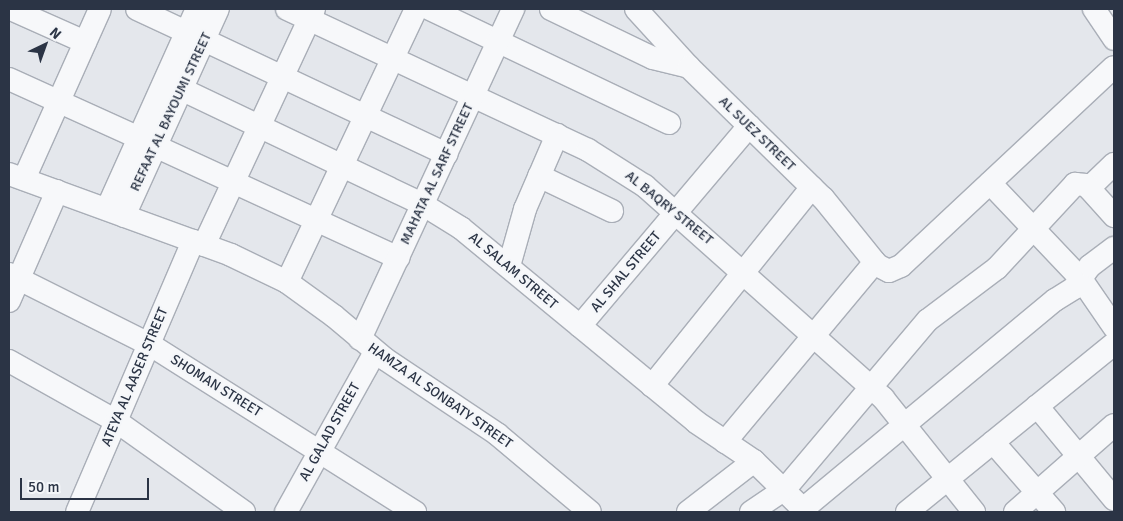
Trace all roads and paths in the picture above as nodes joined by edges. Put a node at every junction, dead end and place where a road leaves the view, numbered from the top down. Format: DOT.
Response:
graph roads {
  1 [pos="100,9"];
  2 [pos="137,9"];
  3 [pos="197,9"];
  4 [pos="218,9"];
  5 [pos="287,9"];
  6 [pos="416,9"];
  7 [pos="430,9"];
  8 [pos="513,9"];
  9 [pos="551,9"];
  10 [pos="636,9"];
  11 [pos="1094,9"];
  12 [pos="12,13"];
  13 [pos="312,14"];
  14 [pos="195,36"];
  15 [pos="1114,39"];
  16 [pos="498,41"];
  17 [pos="86,42"];
  18 [pos="393,57"];
  19 [pos="689,67"];
  20 [pos="1114,67"];
  21 [pos="282,77"];
  22 [pos="9,78"];
  23 [pos="181,89"];
  24 [pos="474,94"];
  25 [pos="59,102"];
  26 [pos="366,116"];
  27 [pos="668,123"];
  28 [pos="259,126"];
  29 [pos="749,126"];
  30 [pos="558,135"];
  31 [pos="147,142"];
  32 [pos="446,154"];
  33 [pos="1114,164"];
  34 [pos="342,166"];
  35 [pos="16,176"];
  36 [pos="539,176"];
  37 [pos="233,182"];
  38 [pos="990,183"];
  39 [pos="812,187"];
  40 [pos="1089,188"];
  41 [pos="57,191"];
  42 [pos="422,204"];
  43 [pos="612,211"];
  44 [pos="676,211"];
  45 [pos="115,213"];
  46 [pos="1114,216"];
  47 [pos="316,220"];
  48 [pos="1034,228"];
  49 [pos="199,243"];
  50 [pos="1114,248"];
  51 [pos="398,258"];
  52 [pos="875,262"];
  53 [pos="508,266"];
  54 [pos="744,272"];
  55 [pos="14,276"];
  56 [pos="1080,279"];
  57 [pos="287,282"];
  58 [pos="9,301"];
  59 [pos="580,326"];
  60 [pos="1114,327"];
  61 [pos="814,335"];
  62 [pos="149,344"];
  63 [pos="1114,344"];
  64 [pos="367,345"];
  65 [pos="9,361"];
  66 [pos="652,386"];
  67 [pos="871,387"];
  68 [pos="1037,406"];
  69 [pos="116,421"];
  70 [pos="905,425"];
  71 [pos="1114,425"];
  72 [pos="725,442"];
  73 [pos="993,442"];
  74 [pos="320,452"];
  75 [pos="1080,457"];
  76 [pos="754,461"];
  77 [pos="948,479"];
  78 [pos="785,489"];
  79 [pos="1038,494"];
  80 [pos="1114,499"];
  81 [pos="804,510"];
  82 [pos="80,511"];
  83 [pos="244,512"];
  84 [pos="286,512"];
  85 [pos="415,512"];
  86 [pos="588,512"];
  87 [pos="688,512"];
  88 [pos="751,512"];
  89 [pos="907,512"];
  90 [pos="974,512"];
  91 [pos="1015,512"];
  92 [pos="1054,512"];
  1 -- 17 [label="street"];
  2 -- 14 [label="street"];
  3 -- 14 [label="street, REFAAT AL BAYOUMI STREET"];
  4 -- 14 [label="street, REFAAT AL BAYOUMI STREET"];
  5 -- 13 [label="street, AL BAQRY STREET"];
  6 -- 18 [label="street"];
  7 -- 16 [label="street"];
  8 -- 16 [label="street, MAHATA AL SARF STREET"];
  9 -- 19 [label="street"];
  10 -- 19 [label="street, AL SUEZ STREET"];
  11 -- 15 [label="street"];
  12 -- 17 [label="street"];
  13 -- 18 [label="street, AL BAQRY STREET"];
  13 -- 21 [label="street, ATEYA AL AASER STREET"];
  14 -- 21 [label="street"];
  14 -- 23 [label="street, REFAAT AL BAYOUMI STREET"];
  14 -- 31 [label="street, REFAAT AL BAYOUMI STREET"];
  16 -- 24 [label="street, MAHATA AL SARF STREET"];
  16 -- 27 [label="street"];
  17 -- 25 [label="street"];
  18 -- 24 [label="street, AL BAQRY STREET"];
  18 -- 26 [label="street"];
  19 -- 29 [label="street, AL SUEZ STREET"];
  20 -- 38 [label="street"];
  21 -- 26 [label="street"];
  21 -- 28 [label="street, ATEYA AL AASER STREET"];
  22 -- 25 [label="street"];
  23 -- 28 [label="street, AL SALAM STREET"];
  23 -- 31 [label="street, REFAAT AL BAYOUMI STREET"];
  24 -- 30 [label="street, AL BAQRY STREET"];
  24 -- 32 [label="street, MAHATA AL SARF STREET"];
  25 -- 31 [label="street"];
  25 -- 35 [label="street"];
  26 -- 32 [label="street"];
  26 -- 34 [label="street"];
  28 -- 34 [label="street, AL SALAM STREET"];
  28 -- 37 [label="street, ATEYA AL AASER STREET"];
  29 -- 39 [label="street, AL SUEZ STREET"];
  29 -- 44 [label="street, AL SHAL STREET"];
  30 -- 36 [label="street"];
  30 -- 44 [label="street, AL BAQRY STREET"];
  31 -- 37 [label="street"];
  31 -- 45 [label="street, REFAAT AL BAYOUMI STREET"];
  32 -- 42 [label="street, MAHATA AL SARF STREET"];
  33 -- 40 [label="street"];
  34 -- 42 [label="street, AL SALAM STREET"];
  34 -- 47 [label="street"];
  35 -- 41 [label="street, HAMZA AL SONBATY STREET"];
  36 -- 43 [label="street"];
  36 -- 53 [label="street"];
  37 -- 47 [label="street"];
  37 -- 49 [label="street, ATEYA AL AASER STREET"];
  38 -- 48 [label="street"];
  38 -- 52 [label="street"];
  39 -- 52 [label="street, AL SUEZ STREET"];
  39 -- 54 [label="street"];
  40 -- 46 [label="street"];
  40 -- 48 [label="street"];
  41 -- 45 [label="street, HAMZA AL SONBATY STREET"];
  41 -- 55 [label="street"];
  42 -- 51 [label="street, MAHATA AL SARF STREET"];
  42 -- 53 [label="street, AL SALAM STREET"];
  44 -- 54 [label="street, AL BAQRY STREET"];
  44 -- 59 [label="street, AL SHAL STREET"];
  45 -- 49 [label="street, HAMZA AL SONBATY STREET"];
  47 -- 51 [label="street"];
  47 -- 57 [label="street"];
  48 -- 56 [label="street"];
  48 -- 67 [label="street"];
  49 -- 57 [label="street, HAMZA AL SONBATY STREET"];
  49 -- 62 [label="street, ATEYA AL AASER STREET"];
  50 -- 56 [label="street"];
  51 -- 64 [label="street, MAHATA AL SARF STREET"];
  52 -- 61 [label="street"];
  53 -- 59 [label="street, AL SALAM STREET"];
  54 -- 61 [label="street, AL BAQRY STREET"];
  54 -- 66 [label="street"];
  55 -- 58 [label="street"];
  55 -- 62 [label="street, SHOMAN STREET"];
  56 -- 60 [label="street"];
  56 -- 70 [label="street"];
  57 -- 64 [label="street, HAMZA AL SONBATY STREET"];
  59 -- 66 [label="street, AL SALAM STREET"];
  61 -- 67 [label="street, AL BAQRY STREET"];
  61 -- 72 [label="street"];
  62 -- 69 [label="street, ATEYA AL AASER STREET"];
  62 -- 74 [label="street, SHOMAN STREET"];
  63 -- 68 [label="street"];
  64 -- 74 [label="street, AL GALAD STREET"];
  64 -- 86 [label="street, HAMZA AL SONBATY STREET"];
  65 -- 69 [label="street"];
  66 -- 72 [label="street, AL SALAM STREET"];
  67 -- 70 [label="street, AL BAQRY STREET"];
  67 -- 78 [label="street"];
  68 -- 73 [label="street"];
  68 -- 75 [label="street"];
  69 -- 82 [label="street, ATEYA AL AASER STREET"];
  69 -- 83 [label="street"];
  70 -- 77 [label="street, AL BAQRY STREET"];
  70 -- 81 [label="street"];
  71 -- 75 [label="street"];
  72 -- 76 [label="street, AL SALAM STREET"];
  73 -- 77 [label="street"];
  73 -- 79 [label="street"];
  74 -- 84 [label="street, AL GALAD STREET"];
  74 -- 85 [label="street, SHOMAN STREET"];
  75 -- 79 [label="street"];
  75 -- 80 [label="street"];
  76 -- 78 [label="street, AL SALAM STREET"];
  76 -- 87 [label="street"];
  77 -- 89 [label="street"];
  77 -- 90 [label="street, AL BAQRY STREET"];
  78 -- 81 [label="street, AL SALAM STREET"];
  78 -- 88 [label="street"];
  79 -- 91 [label="street"];
  79 -- 92 [label="street"];
}
